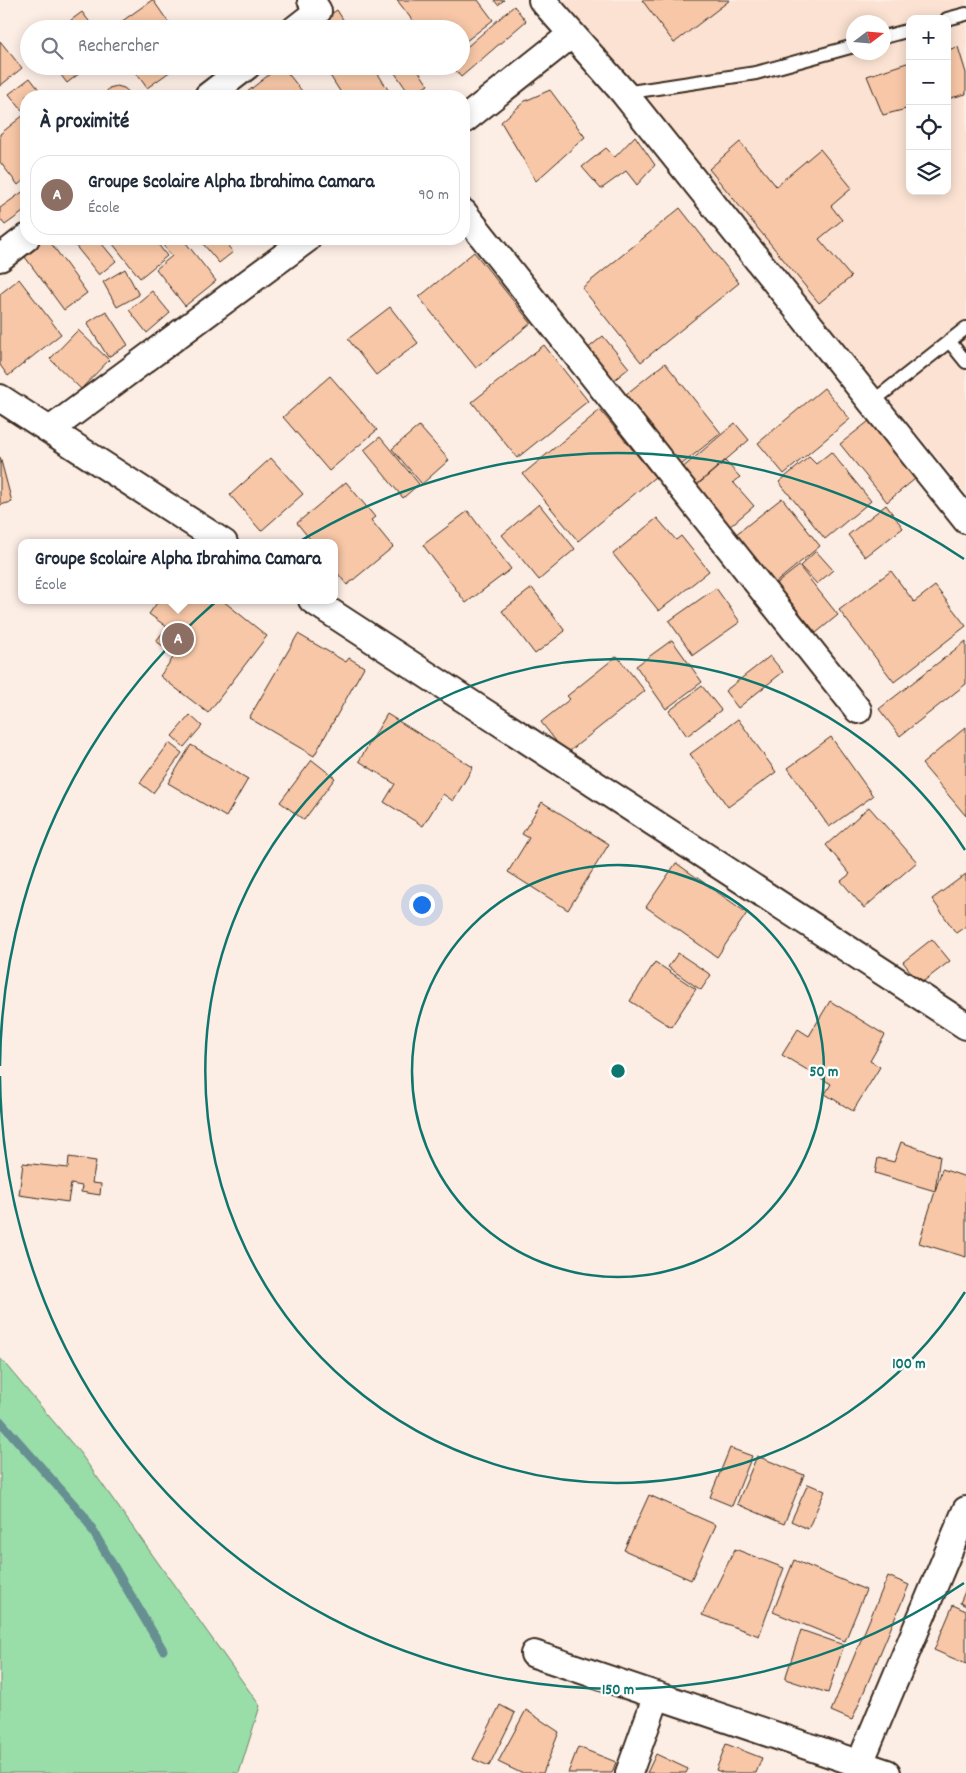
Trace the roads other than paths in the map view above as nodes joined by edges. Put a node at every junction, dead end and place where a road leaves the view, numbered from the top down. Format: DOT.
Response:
graph roads {
  1 [pos="311,0"];
  2 [pos="542,0"];
  3 [pos="966,14"];
  4 [pos="951,18"];
  5 [pos="306,20"];
  6 [pos="906,31"];
  7 [pos="572,34"];
  8 [pos="891,35"];
  9 [pos="846,48"];
  10 [pos="235,75"];
  11 [pos="216,90"];
  12 [pos="624,93"];
  13 [pos="470,115"];
  14 [pos="470,221"];
  15 [pos="20,243"];
  16 [pos="299,245"];
  17 [pos="0,258"];
  18 [pos="966,328"];
  19 [pos="950,341"];
  20 [pos="966,362"];
  21 [pos="0,398"];
  22 [pos="872,402"];
  23 [pos="50,430"];
  24 [pos="966,520"];
  25 [pos="218,539"];
  26 [pos="318,604"];
  27 [pos="858,710"];
  28 [pos="966,1026"];
  29 [pos="966,1510"];
  30 [pos="534,1654"];
  31 [pos="656,1695"];
  32 [pos="860,1763"];
  33 [pos="628,1773"];
  34 [pos="886,1773"];
  1 -- 5 [label="street"];
  2 -- 7 [label="street"];
  3 -- 4 [label="lane"];
  6 -- 8 [label="lane"];
  7 -- 12 [label="street"];
  7 -- 13 [label="street"];
  9 -- 12 [label="lane"];
  10 -- 11 [label="street"];
  12 -- 22 [label="street"];
  14 -- 27 [label="street"];
  15 -- 17 [label="street"];
  16 -- 23 [label="street"];
  18 -- 19 [label="lane"];
  19 -- 20 [label="lane"];
  19 -- 22 [label="lane"];
  21 -- 23 [label="street"];
  22 -- 24 [label="street"];
  23 -- 25 [label="street"];
  26 -- 28 [label="street"];
  29 -- 32 [label="street"];
  30 -- 31 [label="street"];
  31 -- 32 [label="street"];
  31 -- 33 [label="street"];
  32 -- 34 [label="street"];
}
